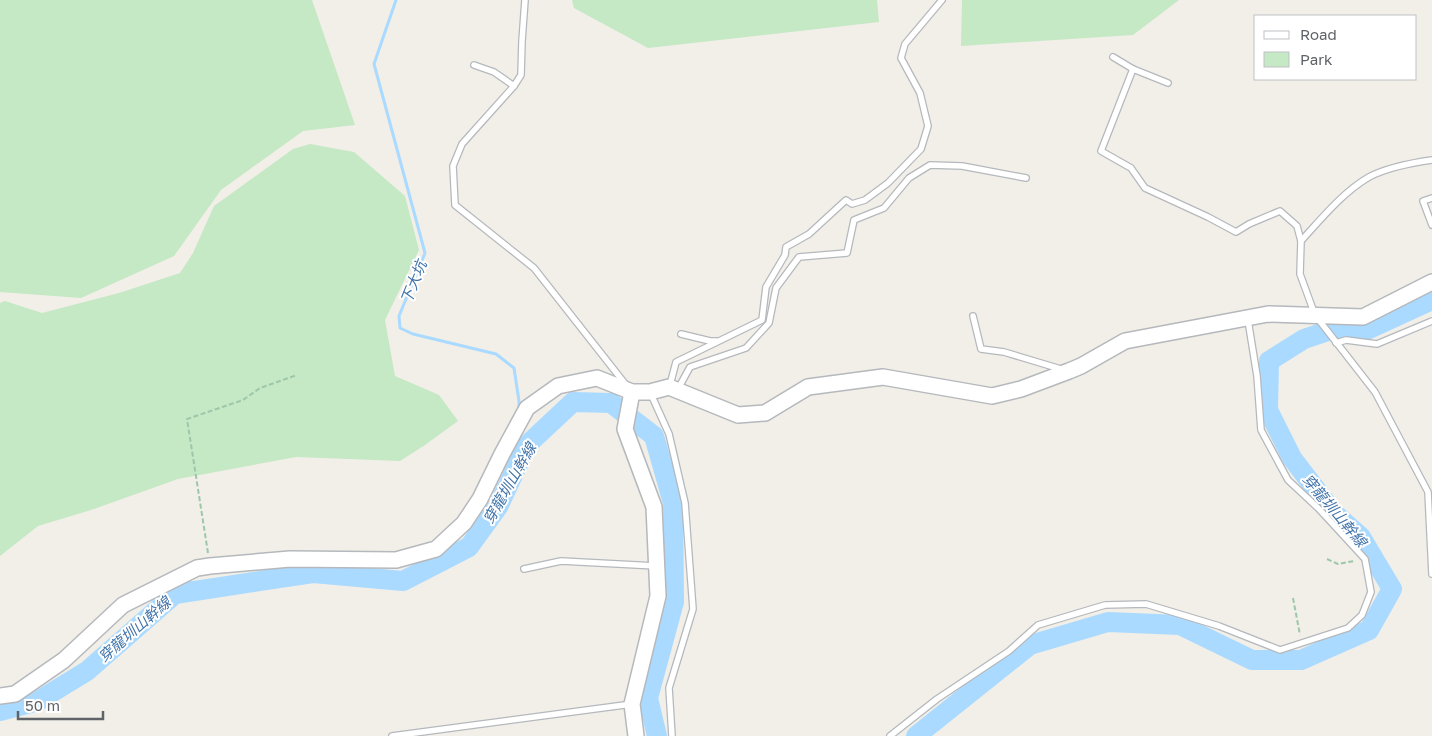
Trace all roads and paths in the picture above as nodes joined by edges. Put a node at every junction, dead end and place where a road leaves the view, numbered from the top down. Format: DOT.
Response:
graph roads {
  1 [pos="525,0"];
  2 [pos="942,0"];
  3 [pos="1113,56"];
  4 [pos="474,65"];
  5 [pos="1133,69"];
  6 [pos="1168,83"];
  7 [pos="514,86"];
  8 [pos="1432,160"];
  9 [pos="1026,178"];
  10 [pos="1432,198"];
  11 [pos="1432,225"];
  12 [pos="1301,241"];
  13 [pos="1432,282"];
  14 [pos="973,316"];
  15 [pos="1315,316"];
  16 [pos="1248,318"];
  17 [pos="1432,321"];
  18 [pos="681,334"];
  19 [pos="718,341"];
  20 [pos="1336,343"];
  21 [pos="1069,371"];
  22 [pos="297,375"];
  23 [pos="673,389"];
  24 [pos="632,392"];
  25 [pos="650,392"];
  26 [pos="1365,559"];
  27 [pos="1327,560"];
  28 [pos="210,566"];
  29 [pos="656,566"];
  30 [pos="524,570"];
  31 [pos="1432,574"];
  32 [pos="1293,598"];
  33 [pos="1301,643"];
  34 [pos="0,696"];
  35 [pos="632,704"];
  36 [pos="392,736"];
  37 [pos="636,736"];
  38 [pos="672,736"];
  39 [pos="890,736"];
  1 -- 7 [label="lane"];
  2 -- 19 [label="lane"];
  3 -- 5 [label="lane"];
  4 -- 7 [label="lane"];
  5 -- 6 [label="lane"];
  5 -- 12 [label="lane"];
  7 -- 24 [label="lane"];
  8 -- 12 [label="lane"];
  9 -- 23 [label="lane"];
  10 -- 11 [label="lane"];
  12 -- 15 [label="lane"];
  13 -- 15 [label="street"];
  14 -- 21 [label="lane"];
  15 -- 16 [label="street"];
  15 -- 20 [label="lane"];
  16 -- 21 [label="street"];
  16 -- 26 [label="lane"];
  17 -- 20 [label="lane"];
  18 -- 19 [label="lane"];
  19 -- 23 [label="lane"];
  20 -- 31 [label="lane"];
  21 -- 23 [label="street"];
  22 -- 28 [label="path"];
  23 -- 25 [label="street"];
  24 -- 25 [label="street"];
  24 -- 28 [label="street"];
  24 -- 29 [label="street"];
  25 -- 38 [label="lane"];
  26 -- 27 [label="path"];
  26 -- 33 [label="lane"];
  28 -- 34 [label="street"];
  29 -- 30 [label="lane"];
  29 -- 35 [label="street"];
  32 -- 33 [label="path"];
  33 -- 39 [label="lane"];
  35 -- 36 [label="lane"];
  35 -- 37 [label="street"];
}
